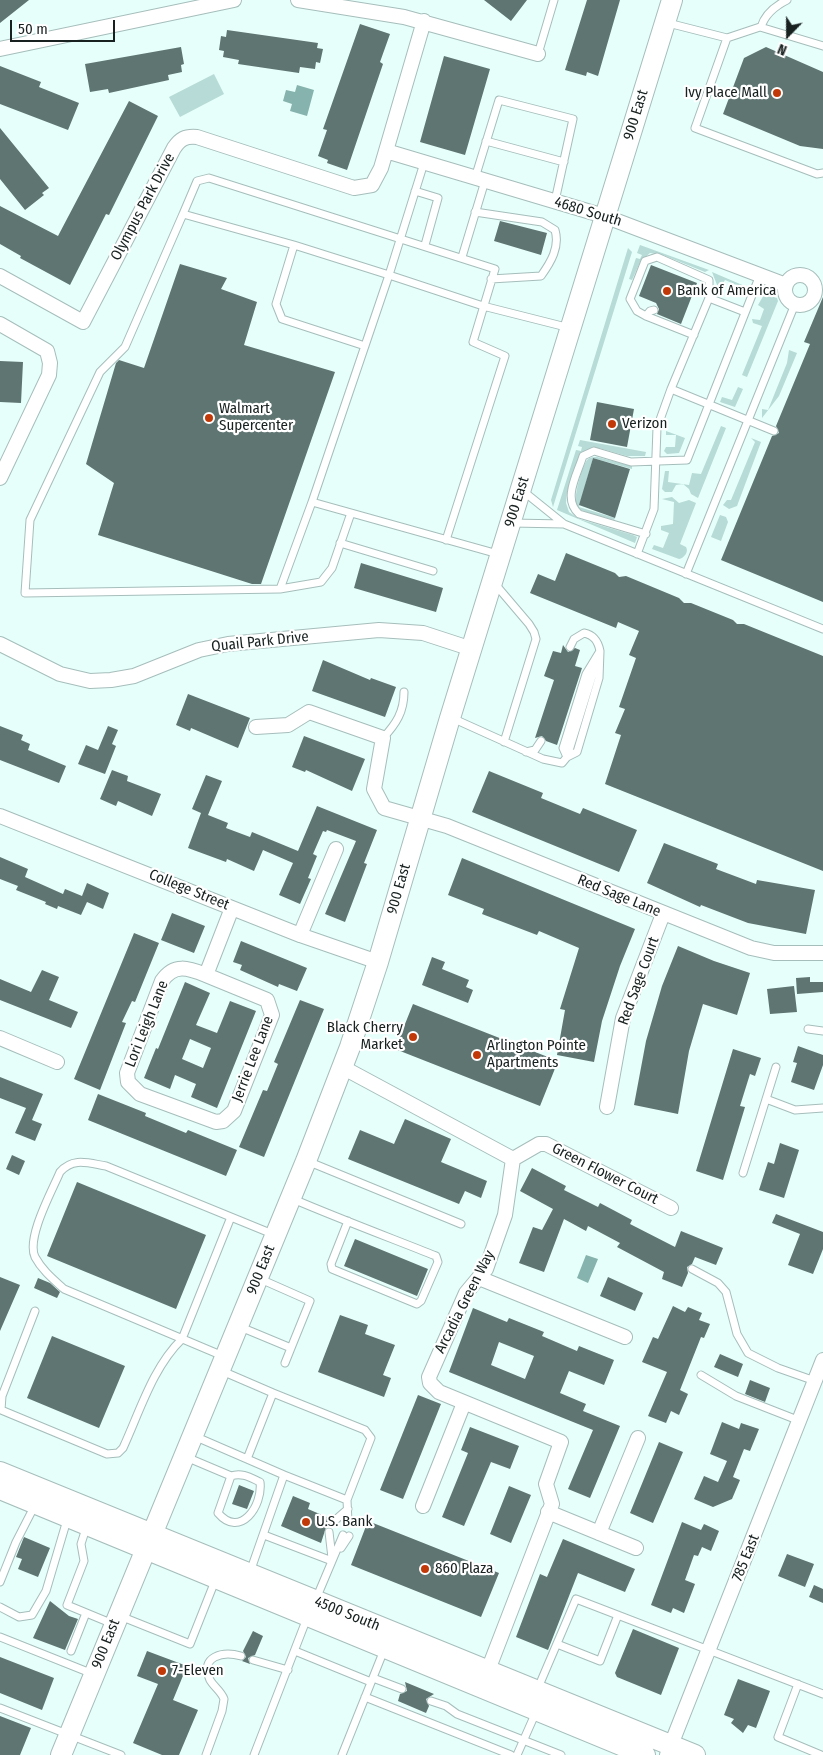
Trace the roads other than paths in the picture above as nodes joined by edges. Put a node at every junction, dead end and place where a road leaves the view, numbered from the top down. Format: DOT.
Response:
graph roads {
  1 [pos="234,0"];
  2 [pos="298,0"];
  3 [pos="554,0"];
  4 [pos="672,0"];
  5 [pos="787,0"];
  6 [pos="424,21"];
  7 [pos="665,23"];
  8 [pos="761,27"];
  9 [pos="727,38"];
  10 [pos="823,46"];
  11 [pos="0,49"];
  12 [pos="538,54"];
  13 [pos="486,141"];
  14 [pos="386,151"];
  15 [pos="424,162"];
  16 [pos="564,162"];
  17 [pos="823,173"];
  18 [pos="480,179"];
  19 [pos="415,191"];
  20 [pos="555,201"];
  21 [pos="475,212"];
  22 [pos="183,214"];
  23 [pos="604,216"];
  24 [pos="401,237"];
  25 [pos="294,245"];
  26 [pos="425,245"];
  27 [pos="462,257"];
  28 [pos="389,275"];
  29 [pos="760,275"];
  30 [pos="0,276"];
  31 [pos="491,279"];
  32 [pos="786,285"];
  33 [pos="819,297"];
  34 [pos="709,298"];
  35 [pos="795,304"];
  36 [pos="483,306"];
  37 [pos="654,310"];
  38 [pos="745,312"];
  39 [pos="646,316"];
  40 [pos="687,323"];
  41 [pos="0,324"];
  42 [pos="570,328"];
  43 [pos="692,334"];
  44 [pos="365,346"];
  45 [pos="670,389"];
  46 [pos="709,405"];
  47 [pos="748,422"];
  48 [pos="774,431"];
  49 [pos="654,461"];
  50 [pos="0,478"];
  51 [pos="521,489"];
  52 [pos="312,502"];
  53 [pos="351,513"];
  54 [pos="510,523"];
  55 [pos="564,524"];
  56 [pos="646,534"];
  57 [pos="446,540"];
  58 [pos="340,543"];
  59 [pos="637,554"];
  60 [pos="500,555"];
  61 [pos="434,571"];
  62 [pos="686,574"];
  63 [pos="492,581"];
  64 [pos="280,589"];
  65 [pos="823,628"];
  66 [pos="0,644"];
  67 [pos="570,647"];
  68 [pos="472,649"];
  69 [pos="404,692"];
  70 [pos="450,718"];
  71 [pos="256,727"];
  72 [pos="383,738"];
  73 [pos="541,741"];
  74 [pos="504,742"];
  75 [pos="526,752"];
  76 [pos="0,816"];
  77 [pos="419,819"];
  78 [pos="336,849"];
  79 [pos="232,908"];
  80 [pos="663,914"];
  81 [pos="300,935"];
  82 [pos="823,953"];
  83 [pos="378,962"];
  84 [pos="206,975"];
  85 [pos="808,1029"];
  86 [pos="823,1031"];
  87 [pos="0,1038"];
  88 [pos="57,1062"];
  89 [pos="342,1067"];
  90 [pos="776,1067"];
  91 [pos="766,1099"];
  92 [pos="608,1107"];
  93 [pos="823,1108"];
  94 [pos="224,1121"];
  95 [pos="512,1159"];
  96 [pos="306,1161"];
  97 [pos="743,1173"];
  98 [pos="290,1198"];
  99 [pos="671,1208"];
  100 [pos="231,1216"];
  101 [pos="348,1220"];
  102 [pos="461,1224"];
  103 [pos="275,1235"];
  104 [pos="692,1269"];
  105 [pos="258,1278"];
  106 [pos="479,1278"];
  107 [pos="35,1311"];
  108 [pos="238,1326"];
  109 [pos="625,1337"];
  110 [pos="182,1339"];
  111 [pos="291,1348"];
  112 [pos="823,1360"];
  113 [pos="285,1363"];
  114 [pos="223,1364"];
  115 [pos="702,1375"];
  116 [pos="815,1381"];
  117 [pos="273,1393"];
  118 [pos="464,1403"];
  119 [pos="0,1411"];
  120 [pos="800,1422"];
  121 [pos="194,1436"];
  122 [pos="638,1438"];
  123 [pos="185,1456"];
  124 [pos="247,1459"];
  125 [pos="0,1472"];
  126 [pos="284,1475"];
  127 [pos="231,1476"];
  128 [pos="0,1489"];
  129 [pos="39,1497"];
  130 [pos="347,1500"];
  131 [pos="423,1506"];
  132 [pos="348,1509"];
  133 [pos="71,1510"];
  134 [pos="548,1512"];
  135 [pos="336,1522"];
  136 [pos="351,1522"];
  137 [pos="87,1524"];
  138 [pos="331,1532"];
  139 [pos="599,1533"];
  140 [pos="346,1535"];
  141 [pos="264,1536"];
  142 [pos="149,1542"];
  143 [pos="636,1548"];
  144 [pos="332,1561"];
  145 [pos="216,1578"];
  146 [pos="0,1582"];
  147 [pos="247,1582"];
  148 [pos="0,1608"];
  149 [pos="311,1608"];
  150 [pos="86,1613"];
  151 [pos="618,1615"];
  152 [pos="116,1620"];
  153 [pos="0,1637"];
  154 [pos="557,1644"];
  155 [pos="385,1648"];
  156 [pos="709,1649"];
  157 [pos="72,1651"];
  158 [pos="295,1652"];
  159 [pos="241,1656"];
  160 [pos="253,1660"];
  161 [pos="288,1670"];
  162 [pos="94,1674"];
  163 [pos="485,1679"];
  164 [pos="372,1680"];
  165 [pos="798,1684"];
  166 [pos="402,1689"];
  167 [pos="823,1694"];
  168 [pos="365,1697"];
  169 [pos="431,1701"];
  170 [pos="537,1701"];
  171 [pos="0,1708"];
  172 [pos="69,1736"];
  173 [pos="523,1741"];
  174 [pos="823,1746"];
  175 [pos="669,1750"];
  176 [pos="61,1755"];
  177 [pos="119,1755"];
  178 [pos="206,1755"];
  179 [pos="254,1755"];
  180 [pos="342,1755"];
  181 [pos="511,1755"];
  182 [pos="517,1755"];
  183 [pos="561,1755"];
  184 [pos="645,1755"];
  185 [pos="695,1755"];
  186 [pos="820,1755"];
  1 -- 11 [label="street"];
  2 -- 6 [label="street"];
  3 -- 12 [label="lane"];
  4 -- 7 [label="main road, 900 East"];
  5 -- 8 [label="lane"];
  6 -- 12 [label="street"];
  6 -- 14 [label="street"];
  7 -- 9 [label="lane"];
  7 -- 23 [label="main road, 900 East"];
  8 -- 9 [label="lane"];
  8 -- 10 [label="lane"];
  9 -- 17 [label="lane"];
  13 -- 16 [label="lane"];
  13 -- 16 [label="lane"];
  13 -- 18 [label="lane"];
  14 -- 15 [label="street, 4680 South"];
  14 -- 30 [label="street, Olympus Park Drive"];
  15 -- 18 [label="street, 4680 South"];
  15 -- 19 [label="lane"];
  16 -- 20 [label="lane"];
  18 -- 20 [label="street, 4680 South"];
  18 -- 21 [label="lane"];
  19 -- 24 [label="lane"];
  19 -- 26 [label="lane"];
  20 -- 23 [label="street, 4680 South"];
  21 -- 27 [label="lane"];
  21 -- 31 [label="lane"];
  22 -- 24 [label="lane"];
  22 -- 25 [label="lane"];
  22 -- 64 [label="lane"];
  23 -- 29 [label="street, 4680 South"];
  23 -- 42 [label="main road, 900 East"];
  24 -- 26 [label="lane"];
  24 -- 28 [label="lane"];
  25 -- 28 [label="lane"];
  25 -- 44 [label="lane"];
  26 -- 27 [label="lane"];
  27 -- 31 [label="lane"];
  28 -- 36 [label="lane"];
  28 -- 44 [label="lane"];
  29 -- 32 [label="street, 4680 South"];
  29 -- 38 [label="lane"];
  31 -- 36 [label="lane"];
  32 -- 33 [label="street"];
  32 -- 35 [label="street"];
  33 -- 35 [label="street"];
  34 -- 38 [label="lane"];
  34 -- 39 [label="lane"];
  34 -- 43 [label="lane"];
  35 -- 47 [label="lane"];
  36 -- 42 [label="lane"];
  36 -- 57 [label="lane"];
  37 -- 39 [label="lane"];
  38 -- 46 [label="lane"];
  39 -- 43 [label="lane"];
  40 -- 43 [label="lane"];
  41 -- 50 [label="street"];
  42 -- 51 [label="main road, 900 East"];
  43 -- 45 [label="lane"];
  44 -- 52 [label="lane"];
  45 -- 46 [label="lane"];
  45 -- 49 [label="lane"];
  46 -- 47 [label="lane"];
  46 -- 49 [label="lane"];
  47 -- 48 [label="lane"];
  47 -- 62 [label="lane"];
  49 -- 56 [label="lane"];
  49 -- 56 [label="lane"];
  51 -- 54 [label="main road, 900 East"];
  51 -- 55 [label="lane"];
  52 -- 53 [label="lane"];
  52 -- 64 [label="lane"];
  53 -- 57 [label="lane"];
  53 -- 58 [label="lane"];
  54 -- 55 [label="lane"];
  54 -- 60 [label="main road, 900 East"];
  55 -- 59 [label="lane"];
  56 -- 59 [label="lane"];
  57 -- 60 [label="lane"];
  58 -- 61 [label="lane"];
  58 -- 64 [label="lane"];
  59 -- 62 [label="lane"];
  60 -- 63 [label="main road, 900 East"];
  62 -- 65 [label="lane"];
  63 -- 68 [label="main road, 900 East"];
  63 -- 74 [label="lane"];
  66 -- 68 [label="street, Quail Park Drive"];
  67 -- 75 [label="lane"];
  68 -- 70 [label="main road, 900 East"];
  69 -- 72 [label="lane"];
  70 -- 74 [label="lane"];
  70 -- 77 [label="main road, 900 East"];
  71 -- 72 [label="street"];
  72 -- 77 [label="street, Red Sage Lane"];
  73 -- 75 [label="lane"];
  74 -- 75 [label="lane"];
  76 -- 79 [label="street, College Street"];
  77 -- 80 [label="street, Red Sage Lane"];
  77 -- 83 [label="main road, 900 East"];
  78 -- 81 [label="street"];
  79 -- 81 [label="street, College Street"];
  79 -- 84 [label="street"];
  80 -- 82 [label="street, Red Sage Lane"];
  80 -- 92 [label="street, Red Sage Court"];
  81 -- 83 [label="street, College Street"];
  83 -- 89 [label="main road, 900 East"];
  84 -- 94 [label="street, Jerrie Lee Lane"];
  84 -- 94 [label="street, Lori Leigh Lane"];
  85 -- 86 [label="lane"];
  87 -- 88 [label="street"];
  89 -- 95 [label="street"];
  89 -- 96 [label="main road, 900 East"];
  90 -- 91 [label="lane"];
  91 -- 93 [label="lane"];
  91 -- 97 [label="lane"];
  95 -- 99 [label="street, Green Flower Court"];
  95 -- 106 [label="street, Arcadia Green Way"];
  96 -- 98 [label="main road, 900 East"];
  96 -- 102 [label="lane"];
  98 -- 101 [label="lane"];
  98 -- 103 [label="main road, 900 East"];
  100 -- 103 [label="lane"];
  100 -- 110 [label="lane"];
  100 -- 110 [label="lane"];
  101 -- 101 [label="lane"];
  103 -- 105 [label="main road, 900 East"];
  104 -- 116 [label="lane"];
  105 -- 108 [label="main road, 900 East"];
  105 -- 111 [label="lane"];
  106 -- 109 [label="street"];
  106 -- 118 [label="street, Arcadia Green Way"];
  107 -- 119 [label="lane"];
  108 -- 111 [label="lane"];
  108 -- 114 [label="main road, 900 East"];
  110 -- 114 [label="lane"];
  110 -- 119 [label="lane"];
  111 -- 113 [label="lane"];
  112 -- 116 [label="street, 785 East"];
  114 -- 117 [label="lane"];
  114 -- 121 [label="main road, 900 East"];
  115 -- 120 [label="lane"];
  116 -- 120 [label="street, 785 East"];
  117 -- 124 [label="lane"];
  117 -- 130 [label="lane"];
  118 -- 131 [label="street"];
  118 -- 134 [label="street, Arcadia Green Way"];
  120 -- 156 [label="street, 785 East"];
  121 -- 123 [label="main road, 900 East"];
  121 -- 124 [label="lane"];
  122 -- 139 [label="street"];
  123 -- 127 [label="lane"];
  123 -- 142 [label="main road, 900 East"];
  124 -- 126 [label="lane"];
  125 -- 129 [label="main road, 4500 South"];
  126 -- 130 [label="lane"];
  126 -- 141 [label="lane"];
  127 -- 127 [label="lane"];
  128 -- 129 [label="main road, 4500 South"];
  129 -- 133 [label="main road, 4500 South"];
  129 -- 146 [label="lane"];
  130 -- 132 [label="lane"];
  132 -- 135 [label="lane"];
  132 -- 136 [label="lane"];
  133 -- 137 [label="main road, 4500 South"];
  133 -- 142 [label="main road, 4500 South"];
  133 -- 148 [label="lane"];
  134 -- 139 [label="street"];
  134 -- 163 [label="street, Arcadia Green Way"];
  137 -- 142 [label="main road, 4500 South"];
  137 -- 150 [label="lane"];
  138 -- 144 [label="lane"];
  139 -- 143 [label="street"];
  140 -- 144 [label="lane"];
  141 -- 144 [label="lane"];
  141 -- 147 [label="lane"];
  142 -- 145 [label="main road, 4500 South"];
  142 -- 147 [label="main road, 4500 South"];
  142 -- 152 [label="main road, 900 East"];
  144 -- 149 [label="lane"];
  145 -- 147 [label="main road, 4500 South"];
  145 -- 152 [label="lane"];
  147 -- 149 [label="main road, 4500 South"];
  149 -- 155 [label="main road, 4500 South"];
  149 -- 158 [label="lane"];
  149 -- 163 [label="main road, 4500 South"];
  150 -- 152 [label="lane"];
  150 -- 157 [label="lane"];
  151 -- 154 [label="lane"];
  151 -- 154 [label="lane"];
  151 -- 156 [label="lane"];
  152 -- 162 [label="main road, 900 East"];
  153 -- 162 [label="lane"];
  154 -- 170 [label="lane"];
  155 -- 163 [label="main road, 4500 South"];
  155 -- 164 [label="lane"];
  156 -- 165 [label="lane"];
  156 -- 175 [label="street, 785 East"];
  158 -- 161 [label="lane"];
  158 -- 164 [label="lane"];
  159 -- 178 [label="lane"];
  160 -- 161 [label="lane"];
  161 -- 179 [label="lane"];
  162 -- 172 [label="main road, 900 East"];
  163 -- 170 [label="main road, 4500 South"];
  164 -- 166 [label="lane"];
  164 -- 168 [label="lane"];
  165 -- 167 [label="lane"];
  165 -- 186 [label="lane"];
  168 -- 180 [label="lane"];
  168 -- 181 [label="lane"];
  169 -- 173 [label="lane"];
  170 -- 173 [label="lane"];
  170 -- 175 [label="main road, 4500 South"];
  170 -- 184 [label="main road, 4500 South"];
  171 -- 172 [label="lane"];
  172 -- 176 [label="main road, 900 East"];
  172 -- 177 [label="lane"];
  173 -- 182 [label="lane"];
  173 -- 183 [label="lane"];
  174 -- 186 [label="lane"];
  175 -- 185 [label="main road, 4500 South"];
}
